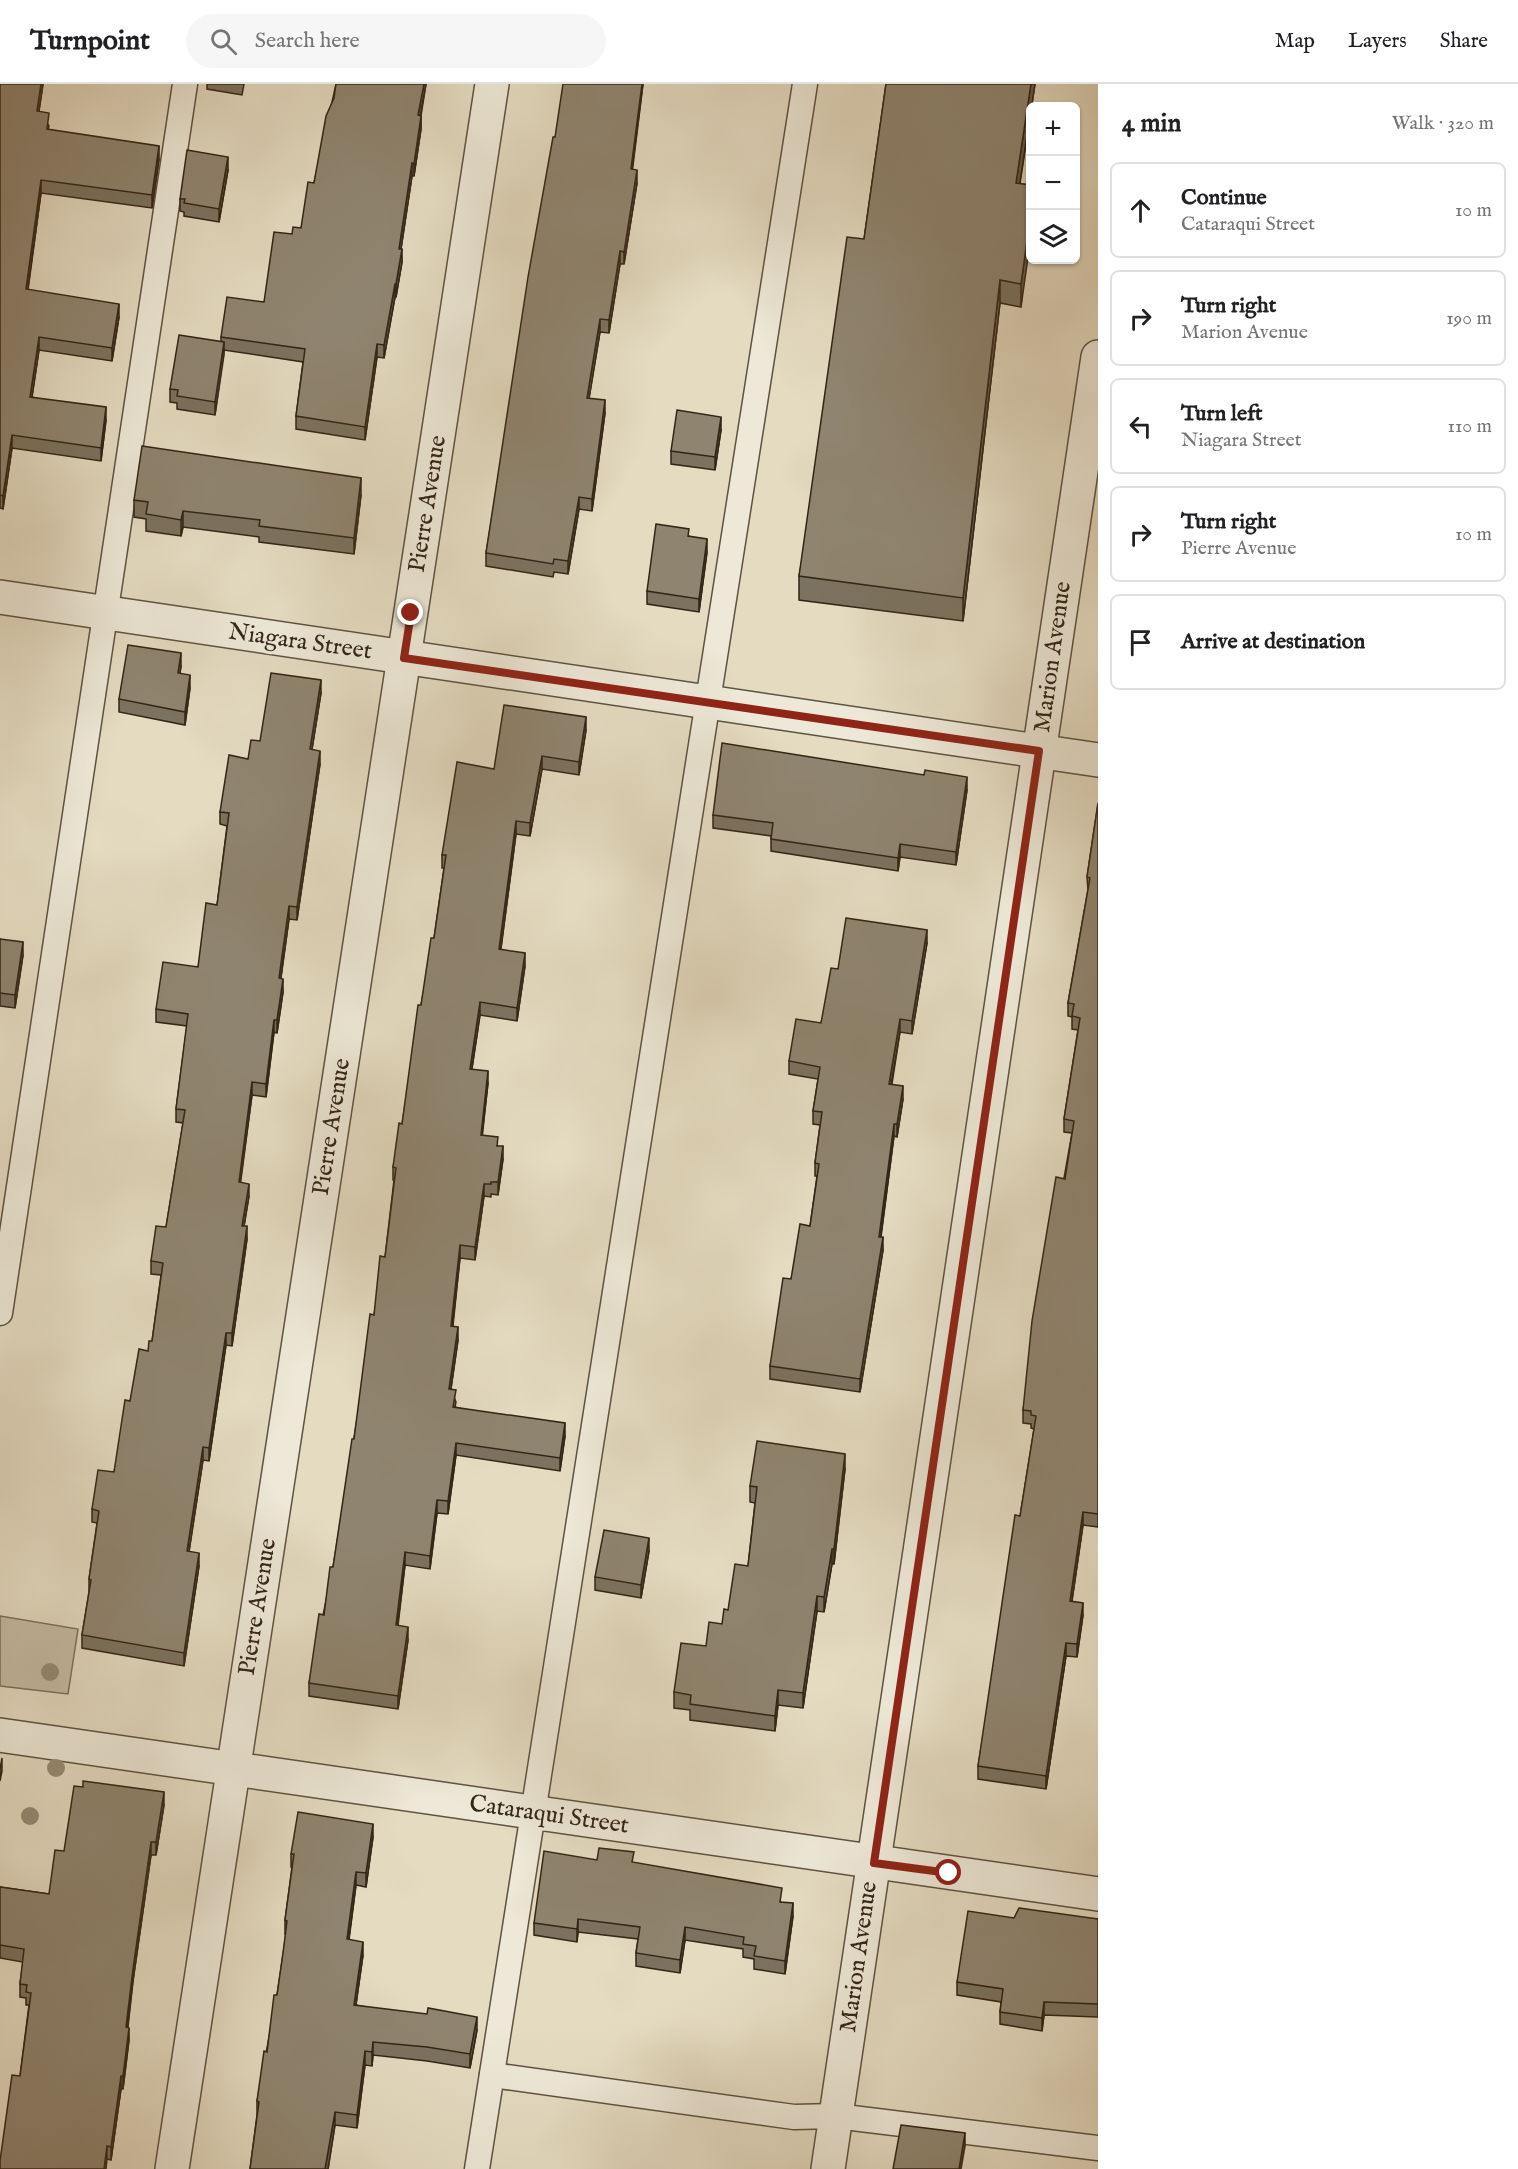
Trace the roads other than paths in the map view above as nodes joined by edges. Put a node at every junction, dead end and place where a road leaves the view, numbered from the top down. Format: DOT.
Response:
graph roads {
  1 [pos="185,84"];
  2 [pos="492,84"];
  3 [pos="805,84"];
  4 [pos="1098,357"];
  5 [pos="0,597"];
  6 [pos="105,613"];
  7 [pos="404,658"];
  8 [pos="708,702"];
  9 [pos="1039,751"];
  10 [pos="1098,760"];
  11 [pos="0,1312"];
  12 [pos="0,1735"];
  13 [pos="233,1768"];
  14 [pos="533,1813"];
  15 [pos="874,1863"];
  16 [pos="1098,1894"];
  17 [pos="492,2075"];
  18 [pos="836,2116"];
  19 [pos="1098,2148"];
  20 [pos="172,2169"];
  21 [pos="477,2169"];
  22 [pos="828,2169"];
  1 -- 6 [label="lane"];
  2 -- 7 [label="street, Pierre Avenue"];
  3 -- 8 [label="lane"];
  4 -- 9 [label="street, Marion Avenue"];
  5 -- 6 [label="street, Niagara Street"];
  6 -- 7 [label="street, Niagara Street"];
  6 -- 11 [label="lane"];
  7 -- 8 [label="street, Niagara Street"];
  7 -- 13 [label="street, Pierre Avenue"];
  8 -- 9 [label="street, Niagara Street"];
  8 -- 14 [label="lane"];
  9 -- 10 [label="street, Niagara Street"];
  9 -- 15 [label="street, Marion Avenue"];
  12 -- 13 [label="street, Cataraqui Street"];
  13 -- 14 [label="street, Cataraqui Street"];
  13 -- 20 [label="street, Pierre Avenue"];
  14 -- 15 [label="street, Cataraqui Street"];
  14 -- 17 [label="lane"];
  15 -- 16 [label="street, Cataraqui Street"];
  15 -- 18 [label="street, Marion Avenue"];
  17 -- 18 [label="lane"];
  17 -- 21 [label="lane"];
  18 -- 19 [label="lane"];
  18 -- 22 [label="street, Marion Avenue"];
}
